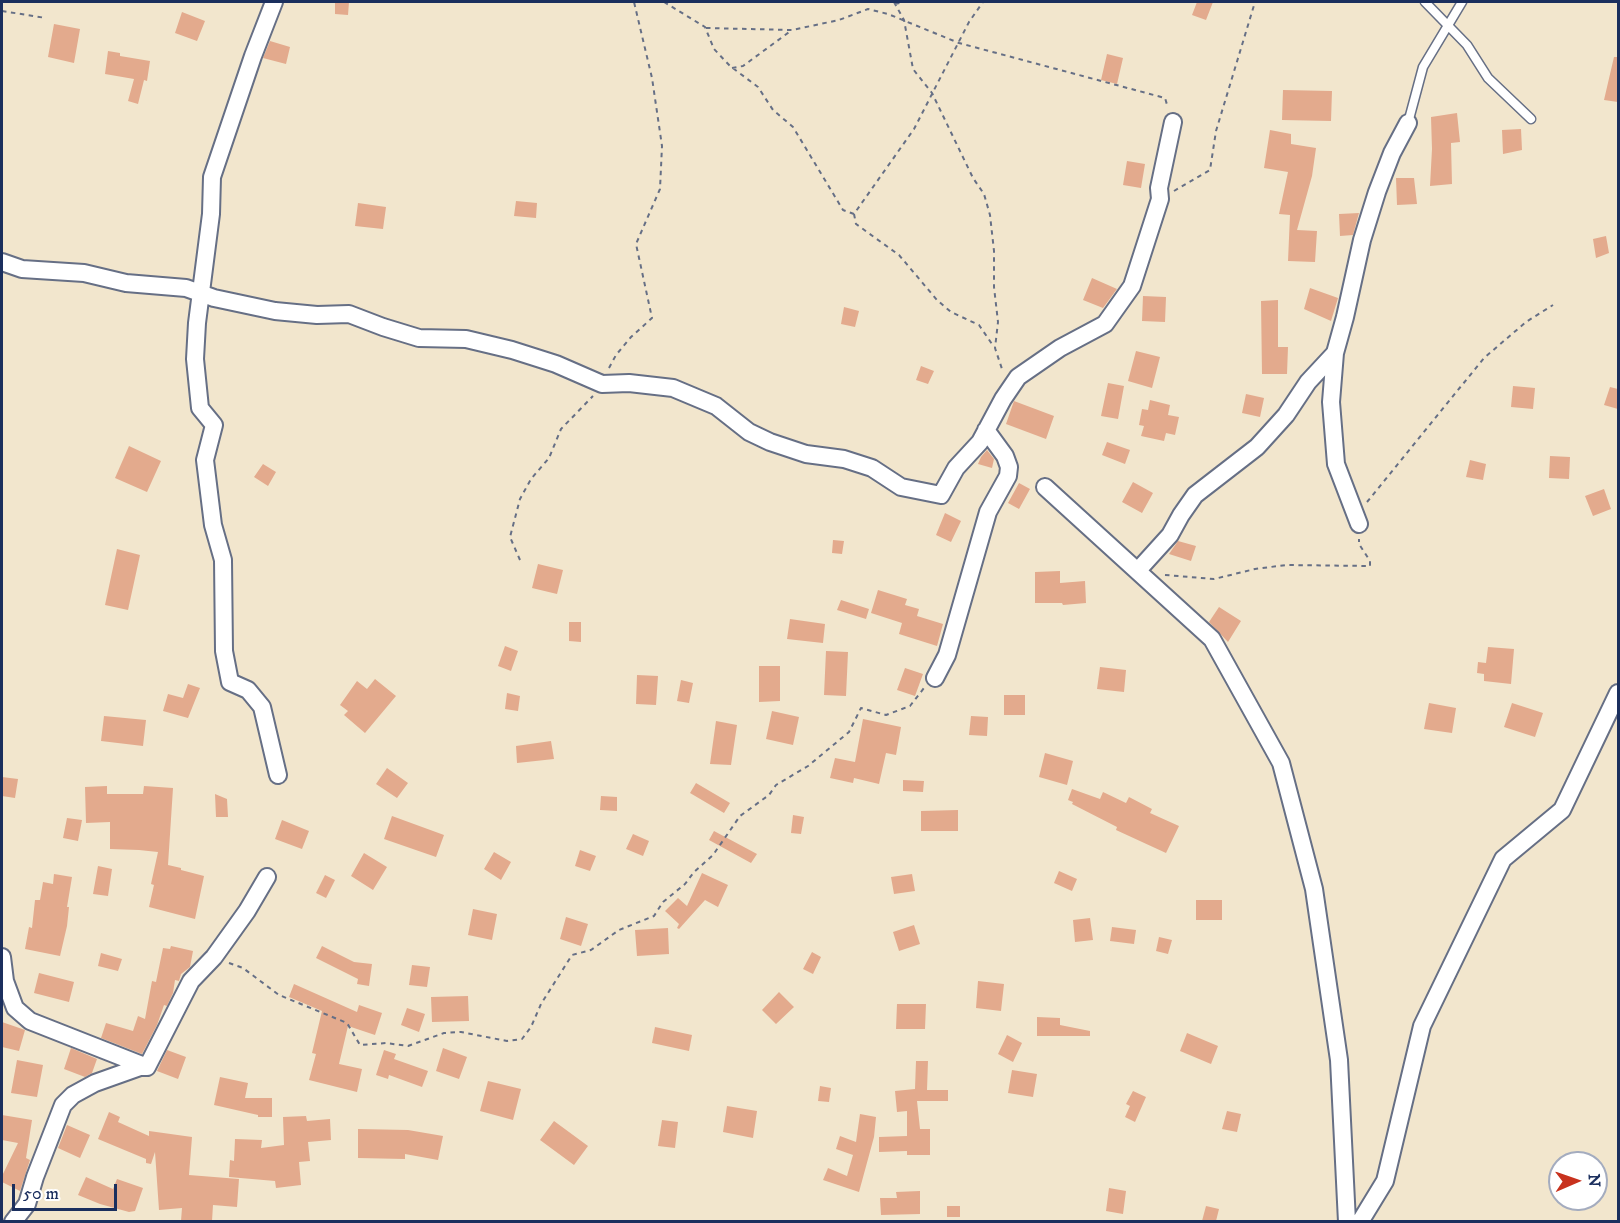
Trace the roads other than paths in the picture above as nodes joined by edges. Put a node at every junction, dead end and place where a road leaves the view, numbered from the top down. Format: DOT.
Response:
graph roads {
  1 [pos="274,2"];
  2 [pos="1425,2"];
  3 [pos="1462,2"];
  4 [pos="1448,25"];
  5 [pos="1531,119"];
  6 [pos="1173,122"];
  7 [pos="1408,123"];
  8 [pos="2,262"];
  9 [pos="201,294"];
  10 [pos="1335,353"];
  11 [pos="986,430"];
  12 [pos="1045,487"];
  13 [pos="1359,524"];
  14 [pos="1139,568"];
  15 [pos="935,678"];
  16 [pos="1618,693"];
  17 [pos="278,775"];
  18 [pos="267,878"];
  19 [pos="2,957"];
  20 [pos="147,1067"];
  21 [pos="13,1221"];
  22 [pos="1347,1221"];
  23 [pos="1360,1221"];
  1 -- 9 [label="street"];
  2 -- 4 [label="lane"];
  3 -- 4 [label="lane"];
  4 -- 5 [label="lane"];
  4 -- 7 [label="lane"];
  6 -- 11 [label="street"];
  7 -- 10 [label="street"];
  8 -- 9 [label="street"];
  9 -- 11 [label="street"];
  9 -- 17 [label="street"];
  10 -- 13 [label="street"];
  10 -- 14 [label="street"];
  11 -- 15 [label="street"];
  12 -- 14 [label="street"];
  14 -- 22 [label="street"];
  16 -- 23 [label="street"];
  18 -- 20 [label="street"];
  19 -- 20 [label="street"];
  20 -- 21 [label="street"];
}
